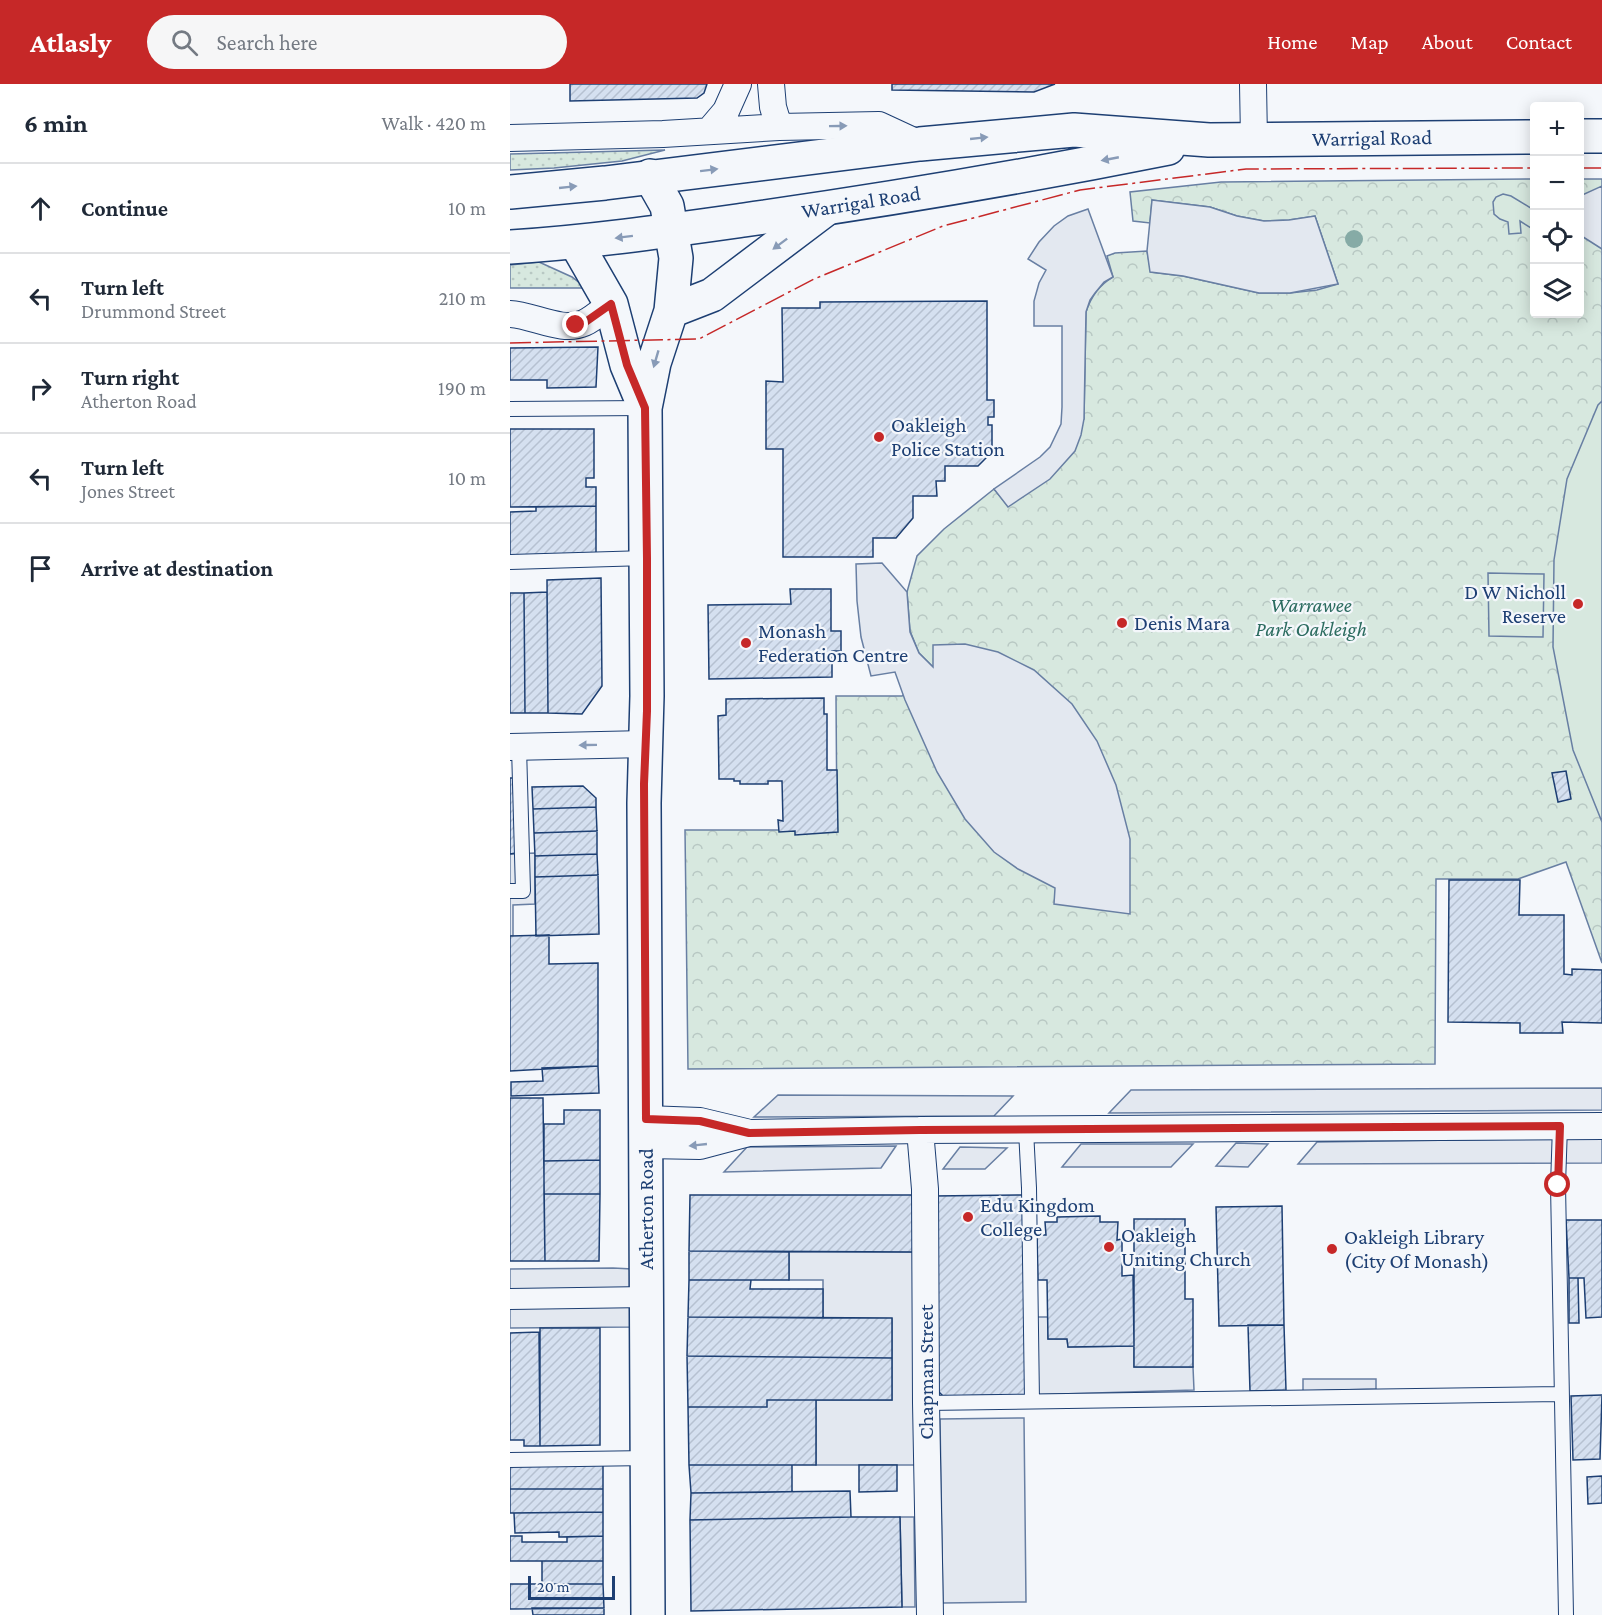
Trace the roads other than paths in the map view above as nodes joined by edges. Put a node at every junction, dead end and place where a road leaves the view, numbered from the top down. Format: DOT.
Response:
graph roads {
  1 [pos="738,84"];
  2 [pos="771,84"];
  3 [pos="1253,84"];
  4 [pos="779,127"];
  5 [pos="709,131"];
  6 [pos="1530,137"];
  7 [pos="510,138"];
  8 [pos="1254,139"];
  9 [pos="1209,140"];
  10 [pos="920,144"];
  11 [pos="650,176"];
  12 [pos="510,192"];
  13 [pos="826,209"];
  14 [pos="672,231"];
  15 [pos="576,243"];
  16 [pos="510,247"];
  17 [pos="611,304"];
  18 [pos="671,311"];
  19 [pos="510,314"];
  20 [pos="645,408"];
  21 [pos="510,409"];
  22 [pos="647,558"];
  23 [pos="510,562"];
  24 [pos="646,744"];
  25 [pos="515,747"];
  26 [pos="510,891"];
  27 [pos="1560,1126"];
  28 [pos="1602,1126"];
  29 [pos="920,1130"];
  30 [pos="1026,1130"];
  31 [pos="646,1132"];
  32 [pos="647,1297"];
  33 [pos="510,1299"];
  34 [pos="1561,1394"];
  35 [pos="1032,1401"];
  36 [pos="926,1403"];
  37 [pos="649,1458"];
  38 [pos="510,1460"];
  39 [pos="648,1615"];
  40 [pos="930,1615"];
  41 [pos="1566,1615"];
  1 -- 5 [label="street"];
  2 -- 4 [label="street"];
  3 -- 8 [label="street"];
  4 -- 5 [label="street"];
  4 -- 10 [label="street, one-way"];
  5 -- 7 [label="street"];
  6 -- 8 [label="main road, Warrigal Road"];
  8 -- 9 [label="main road, Warrigal Road"];
  10 -- 9 [label="main road, Warrigal Road, one-way"];
  9 -- 13 [label="main road, Warrigal Road, one-way"];
  11 -- 10 [label="main road, Warrigal Road, one-way"];
  12 -- 11 [label="main road, Warrigal Road, one-way"];
  11 -- 14 [label="main road, Atherton Road"];
  13 -- 14 [label="main road, Warrigal Road"];
  13 -- 18 [label="main road, one-way"];
  14 -- 15 [label="main road, Warrigal Road, one-way"];
  14 -- 18 [label="main road, Atherton Road"];
  15 -- 16 [label="main road, Warrigal Road"];
  15 -- 17 [label="main road, Atherton Road"];
  17 -- 19 [label="street"];
  17 -- 20 [label="main road, Atherton Road"];
  18 -- 20 [label="main road, Atherton Road, one-way"];
  20 -- 21 [label="lane"];
  20 -- 22 [label="main road, Atherton Road"];
  22 -- 23 [label="lane"];
  22 -- 24 [label="main road, Atherton Road"];
  24 -- 25 [label="street, one-way"];
  24 -- 31 [label="main road, Atherton Road"];
  25 -- 26 [label="lane"];
  27 -- 28 [label="street"];
  27 -- 30 [label="street"];
  27 -- 34 [label="lane"];
  29 -- 30 [label="street"];
  29 -- 31 [label="street"];
  29 -- 36 [label="street, Chapman Street"];
  30 -- 35 [label="lane"];
  31 -- 32 [label="main road, Atherton Road"];
  32 -- 33 [label="street"];
  32 -- 37 [label="main road, Atherton Road"];
  34 -- 35 [label="lane"];
  34 -- 41 [label="lane"];
  35 -- 36 [label="lane"];
  36 -- 40 [label="street, Chapman Street"];
  37 -- 38 [label="lane"];
  37 -- 39 [label="main road, Atherton Road"];
}
